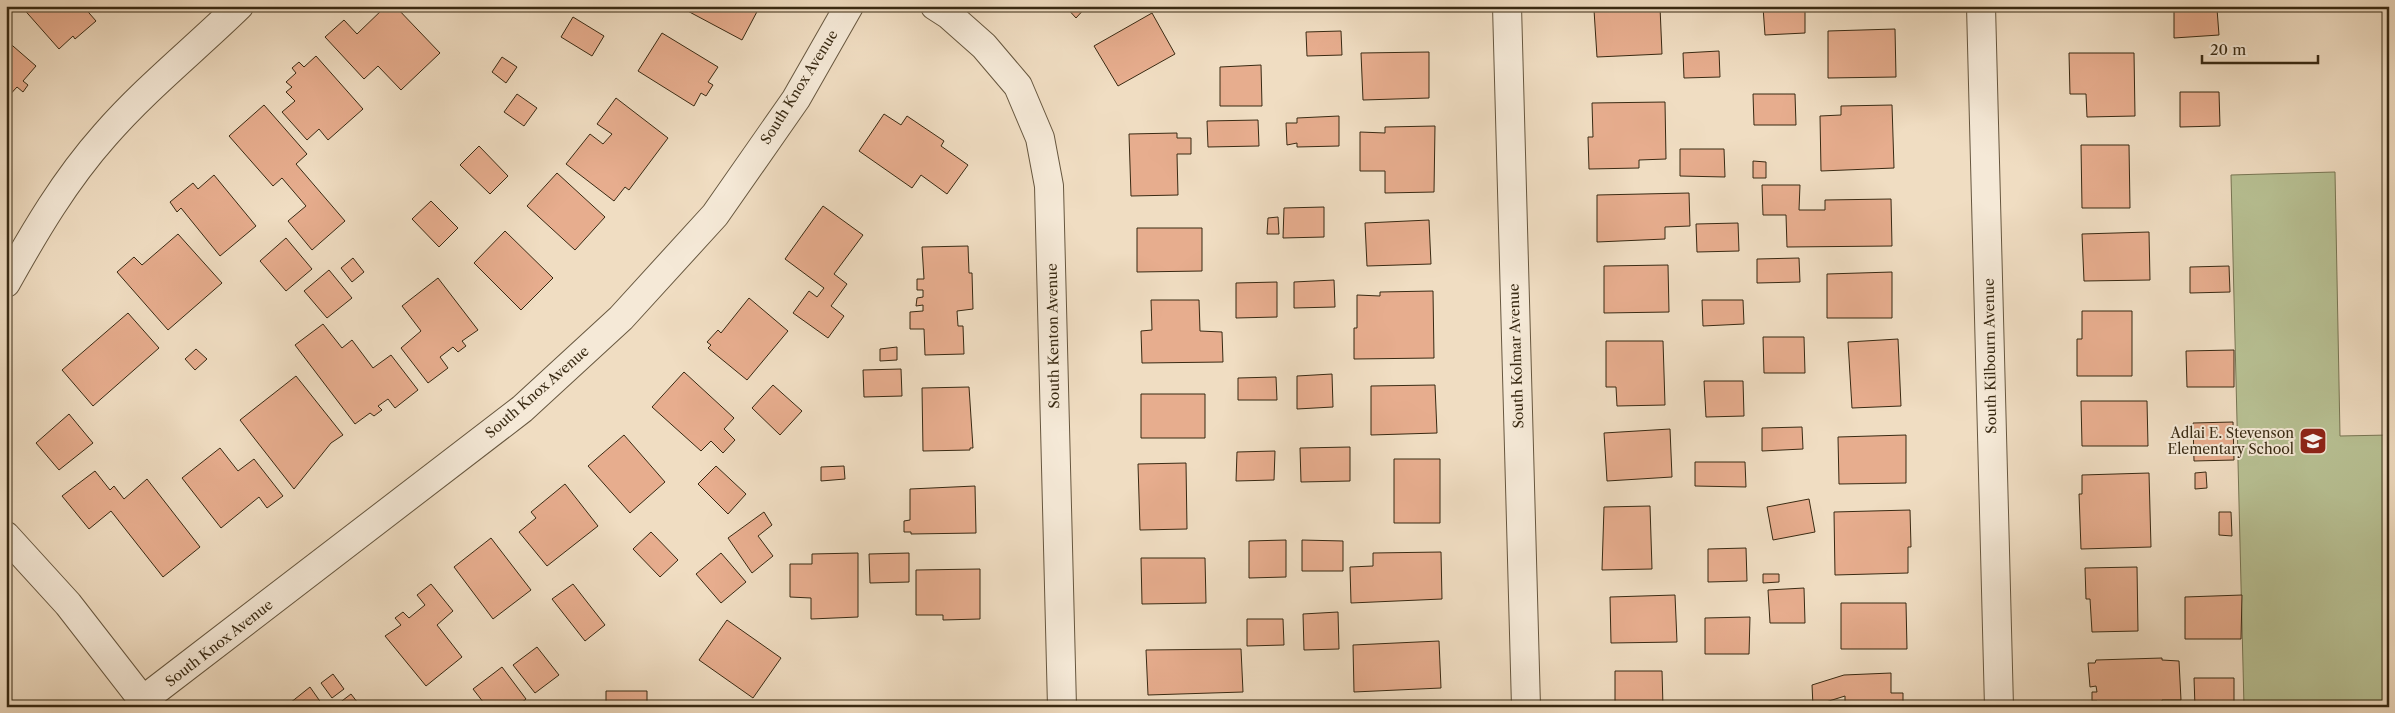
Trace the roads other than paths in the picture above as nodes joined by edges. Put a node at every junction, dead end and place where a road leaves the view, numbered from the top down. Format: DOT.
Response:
graph roads {
  1 [pos="239,6"];
  2 [pos="849,6"];
  3 [pos="935,6"];
  4 [pos="1507,6"];
  5 [pos="1981,6"];
  6 [pos="6,283"];
  7 [pos="6,536"];
  8 [pos="145,704"];
  9 [pos="1062,707"];
  10 [pos="1526,707"];
  11 [pos="1999,707"];
  1 -- 6 [label="street"];
  2 -- 8 [label="street, South Knox Avenue"];
  3 -- 9 [label="street, South Kenton Avenue"];
  4 -- 10 [label="street, South Kolmar Avenue"];
  5 -- 11 [label="street, South Kilbourn Avenue"];
  7 -- 8 [label="street"];
}
